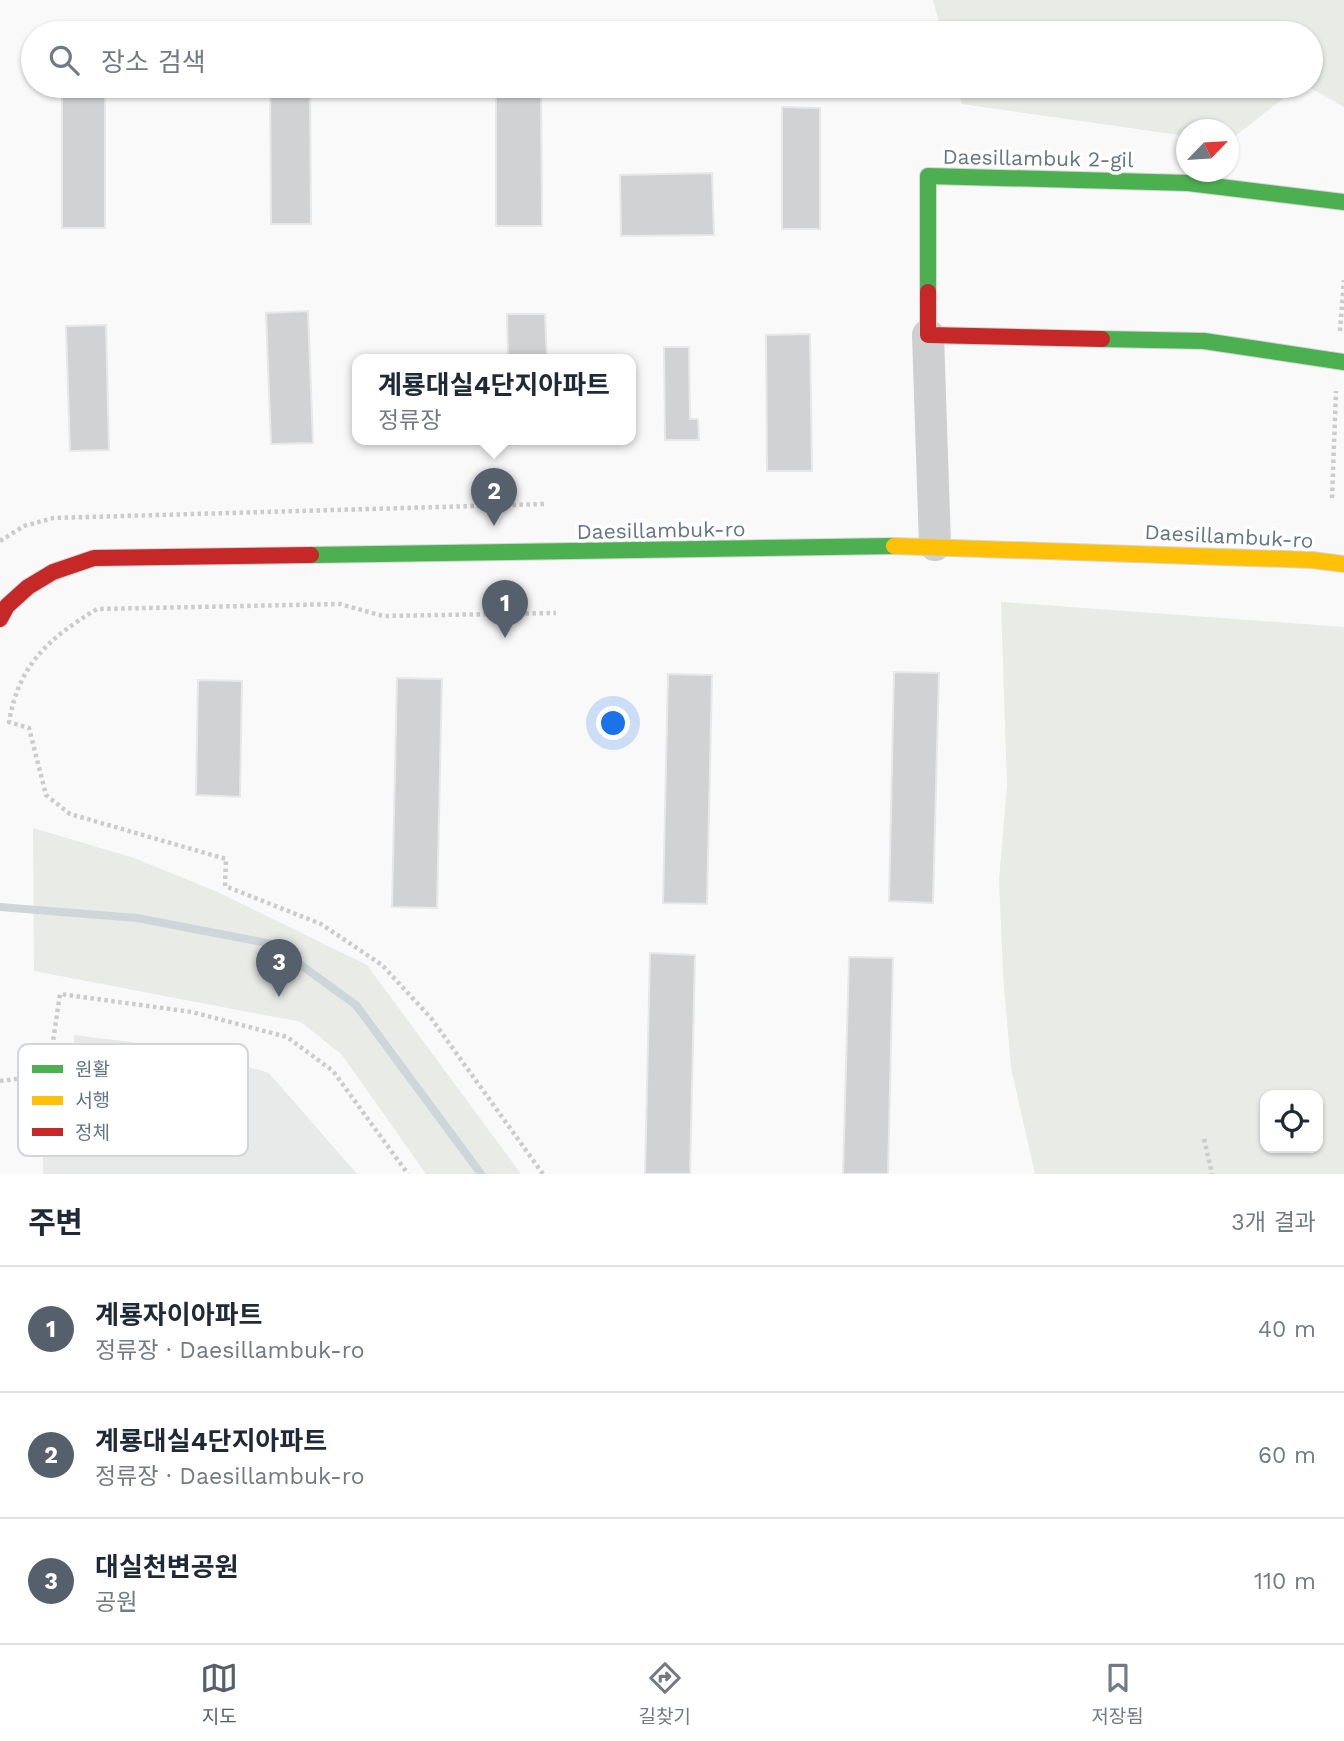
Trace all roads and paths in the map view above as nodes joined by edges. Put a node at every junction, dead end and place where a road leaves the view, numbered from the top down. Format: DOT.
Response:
graph roads {
  1 [pos="1344,202"];
  2 [pos="1344,280"];
  3 [pos="928,335"];
  4 [pos="1339,344"];
  5 [pos="1344,362"];
  6 [pos="1336,389"];
  7 [pos="1332,498"];
  8 [pos="544,504"];
  9 [pos="0,541"];
  10 [pos="935,545"];
  11 [pos="1344,564"];
  12 [pos="556,613"];
  13 [pos="0,618"];
  14 [pos="53,1044"];
  15 [pos="18,1079"];
  16 [pos="0,1081"];
  17 [pos="1204,1139"];
  18 [pos="408,1174"];
  19 [pos="543,1174"];
  20 [pos="1212,1174"];
  1 -- 3 [label="street, Daesillambuk 2-gil"];
  2 -- 4 [label="path"];
  3 -- 5 [label="street"];
  3 -- 10 [label="street"];
  6 -- 7 [label="path"];
  8 -- 9 [label="path"];
  10 -- 11 [label="street, Daesillambuk-ro"];
  10 -- 13 [label="street, Daesillambuk-ro"];
  12 -- 19 [label="path"];
  14 -- 18 [label="path"];
  15 -- 16 [label="path"];
  17 -- 20 [label="path"];
}
